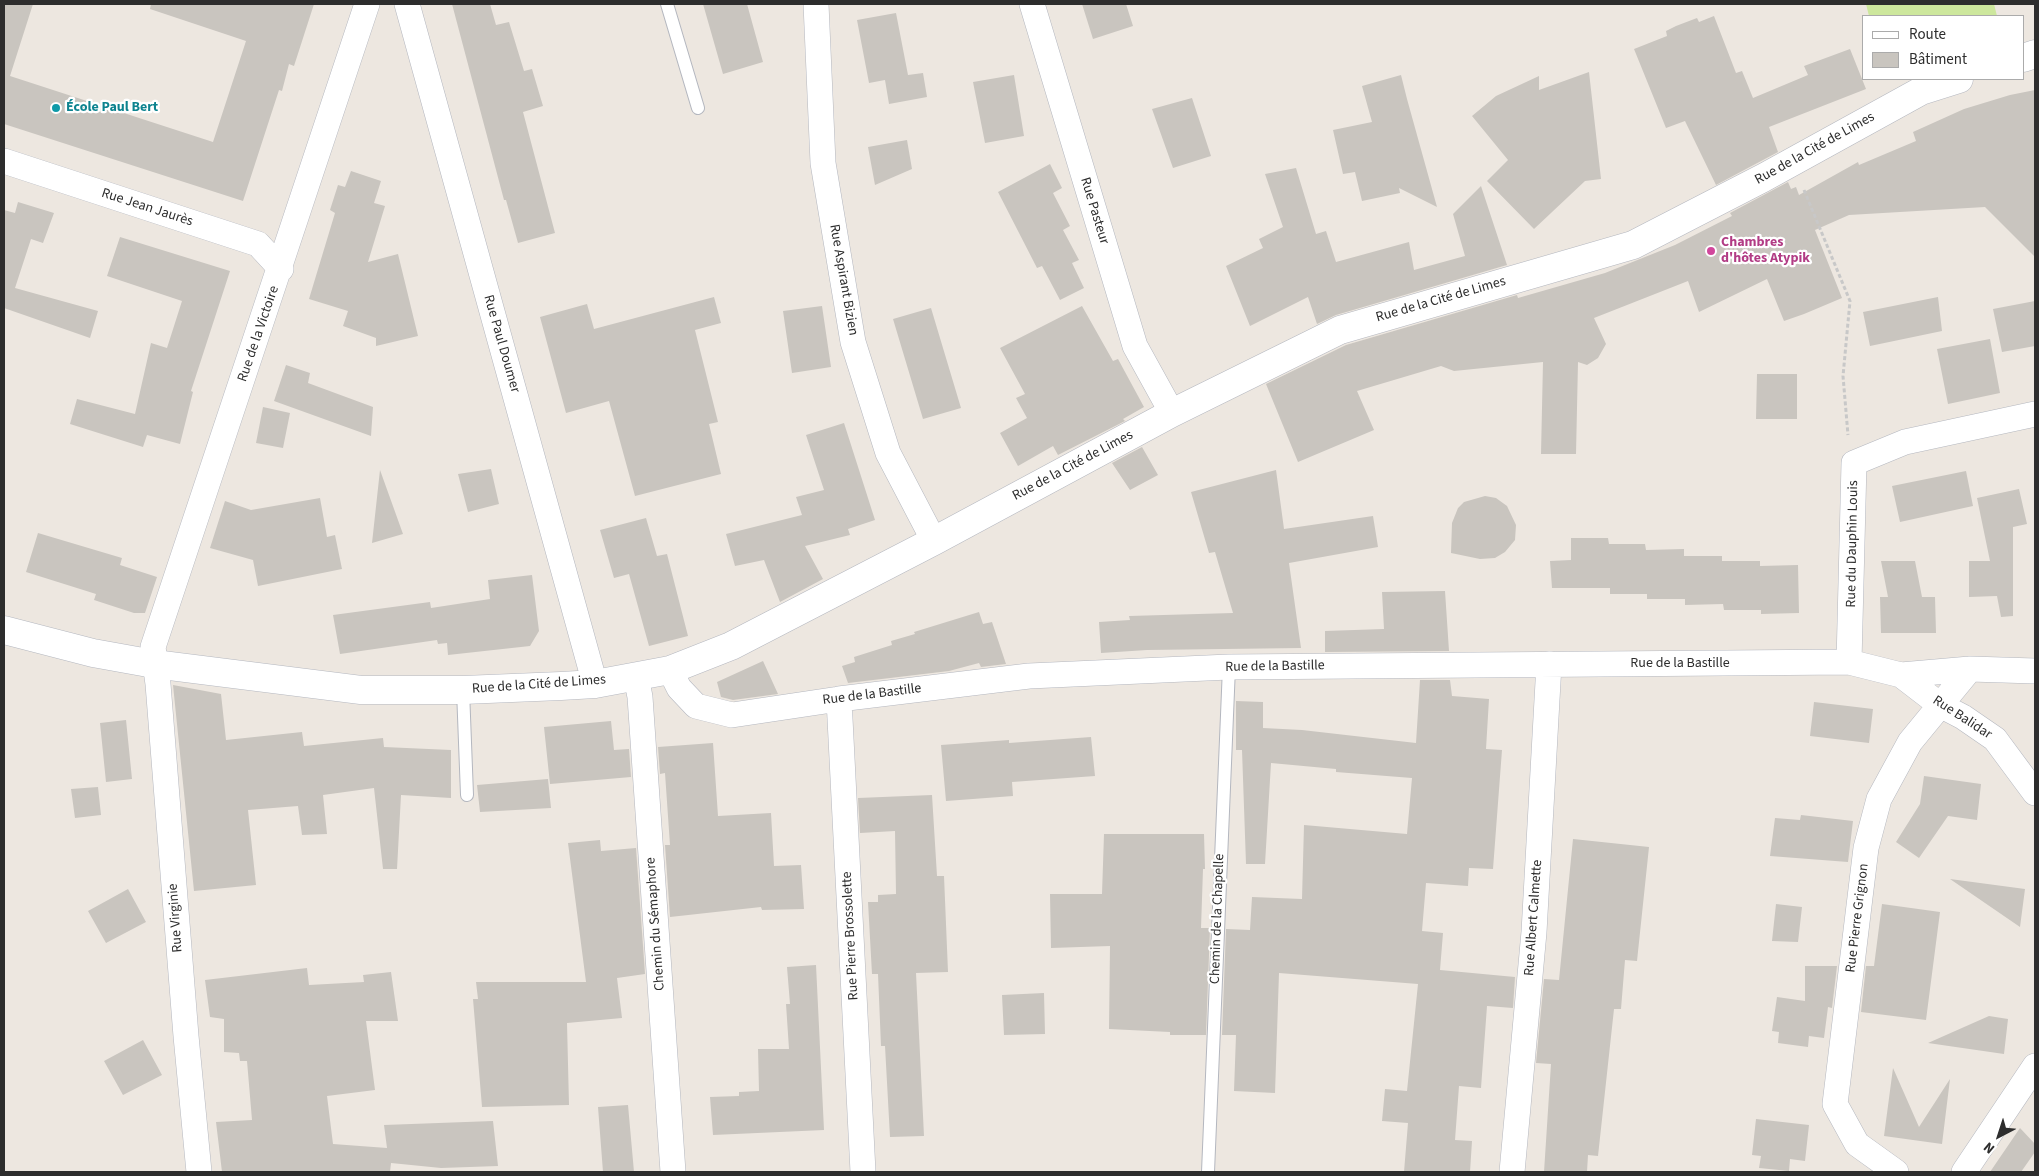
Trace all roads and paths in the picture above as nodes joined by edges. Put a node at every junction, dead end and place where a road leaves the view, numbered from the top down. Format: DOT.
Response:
graph roads {
  1 [pos="367,4"];
  2 [pos="407,4"];
  3 [pos="667,4"];
  4 [pos="816,4"];
  5 [pos="1032,4"];
  6 [pos="1956,80"];
  7 [pos="698,108"];
  8 [pos="4,161"];
  9 [pos="1802,183"];
  10 [pos="281,269"];
  11 [pos="1172,412"];
  12 [pos="2035,414"];
  13 [pos="1854,463"];
  14 [pos="934,541"];
  15 [pos="4,630"];
  16 [pos="1849,662"];
  17 [pos="154,664"];
  18 [pos="1549,664"];
  19 [pos="1229,667"];
  20 [pos="1970,669"];
  21 [pos="670,670"];
  22 [pos="2035,671"];
  23 [pos="1901,675"];
  24 [pos="636,676"];
  25 [pos="595,684"];
  26 [pos="463,690"];
  27 [pos="839,699"];
  28 [pos="1940,705"];
  29 [pos="2035,793"];
  30 [pos="467,795"];
  31 [pos="2035,1066"];
  32 [pos="199,1172"];
  33 [pos="673,1172"];
  34 [pos="863,1172"];
  35 [pos="1208,1172"];
  36 [pos="1512,1172"];
  37 [pos="1896,1172"];
  38 [pos="1964,1172"];
  1 -- 10 [label="street, Rue de la Victoire"];
  2 -- 25 [label="street, Rue Paul Doumer"];
  3 -- 7 [label="lane"];
  4 -- 14 [label="street, Rue Aspirant Bizien"];
  5 -- 11 [label="street, Rue Pasteur"];
  6 -- 11 [label="street, Rue de la Cité de Limes"];
  8 -- 10 [label="street, Rue Jean Jaurès"];
  9 -- 13 [label="path"];
  10 -- 17 [label="street, Rue de la Victoire"];
  11 -- 14 [label="street, Rue de la Cité de Limes"];
  12 -- 13 [label="street, Rue du Dauphin Louis"];
  13 -- 16 [label="street, Rue du Dauphin Louis"];
  14 -- 21 [label="street, Rue de la Cité de Limes"];
  15 -- 17 [label="street, Rue de la Cité de Limes"];
  16 -- 18 [label="street, Rue de la Bastille"];
  16 -- 23 [label="street, Rue de la Bastille"];
  17 -- 26 [label="street, Rue de la Cité de Limes"];
  17 -- 32 [label="street, Rue Virginie"];
  18 -- 19 [label="street, Rue de la Bastille"];
  18 -- 36 [label="street, Rue Albert Calmette"];
  19 -- 27 [label="street, Rue de la Bastille"];
  19 -- 35 [label="lane, Chemin de la Chapelle"];
  20 -- 22 [label="street"];
  20 -- 23 [label="street"];
  20 -- 28 [label="street, Rue Pierre Grignon"];
  21 -- 24 [label="street, Rue de la Cité de Limes"];
  21 -- 27 [label="street, Rue de la Bastille"];
  23 -- 28 [label="street, Rue Balidar"];
  24 -- 25 [label="street, Rue de la Cité de Limes"];
  24 -- 33 [label="street, Chemin du Sémaphore"];
  25 -- 26 [label="street, Rue de la Cité de Limes"];
  26 -- 30 [label="lane"];
  27 -- 34 [label="street, Rue Pierre Brossolette"];
  28 -- 29 [label="street, Rue Balidar"];
  28 -- 37 [label="street, Rue Pierre Grignon"];
  31 -- 38 [label="street"];
}
